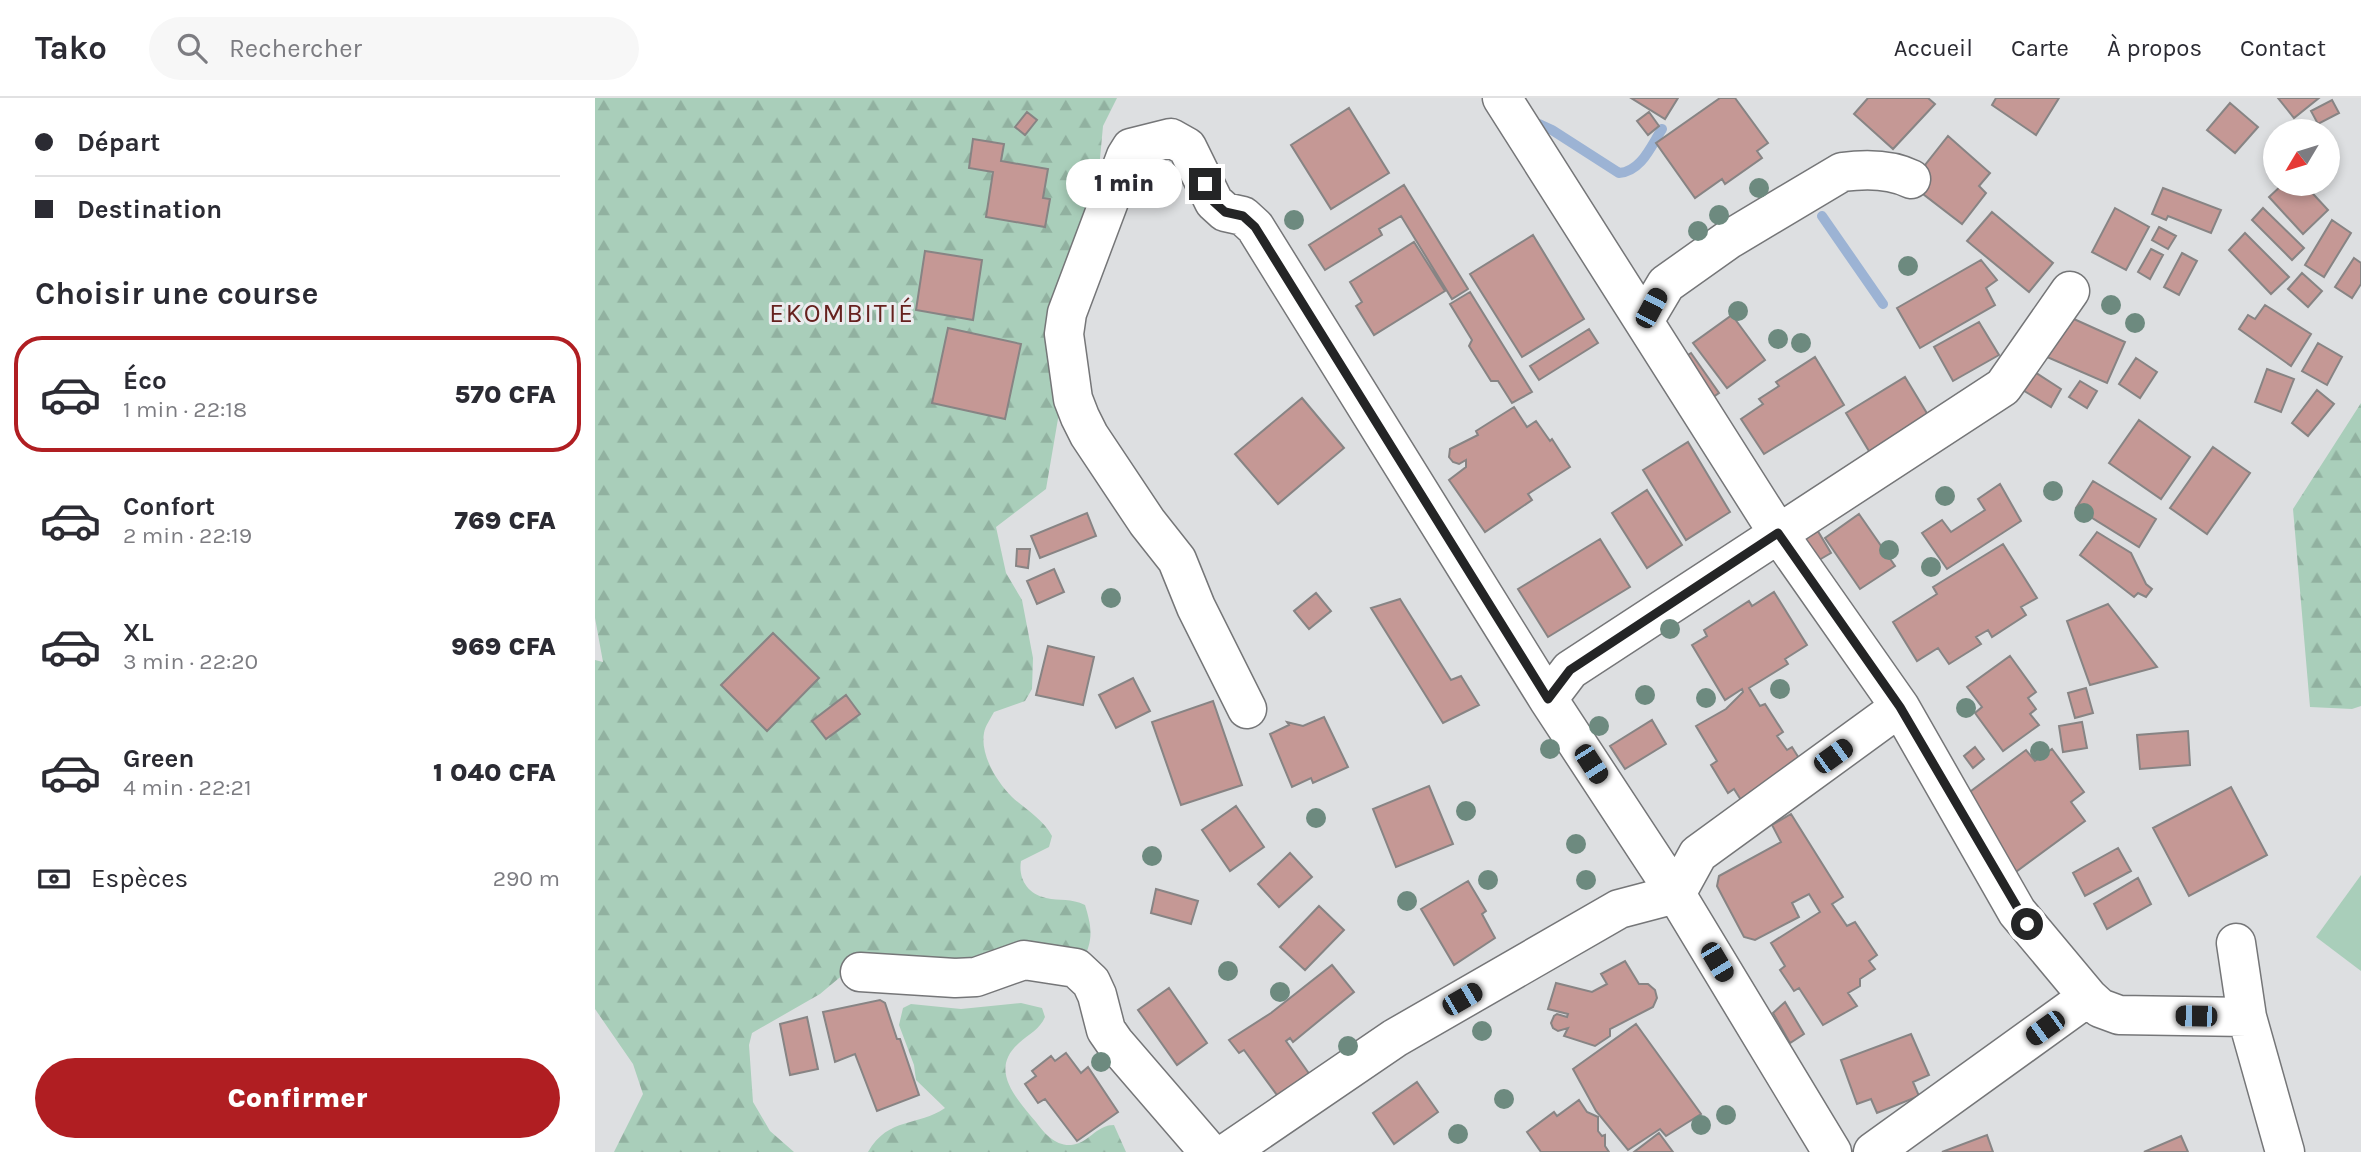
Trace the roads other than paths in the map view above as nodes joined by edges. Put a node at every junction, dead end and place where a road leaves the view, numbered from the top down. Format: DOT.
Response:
graph roads {
  1 [pos="1502,98"];
  2 [pos="1911,179"];
  3 [pos="2070,291"];
  4 [pos="1644,321"];
  5 [pos="1778,533"];
  6 [pos="1548,699"];
  7 [pos="1900,707"];
  8 [pos="1247,709"];
  9 [pos="1676,894"];
  10 [pos="2236,943"];
  11 [pos="860,972"];
  12 [pos="2088,997"];
  13 [pos="2247,1017"];
  14 [pos="1823,1149"];
  15 [pos="1209,1152"];
  16 [pos="1228,1152"];
  17 [pos="1873,1152"];
  18 [pos="2285,1152"];
  1 -- 4 [label="street"];
  2 -- 4 [label="street"];
  3 -- 5 [label="street"];
  4 -- 5 [label="street"];
  5 -- 6 [label="street"];
  5 -- 7 [label="street"];
  6 -- 8 [label="street"];
  6 -- 9 [label="street"];
  7 -- 9 [label="street"];
  7 -- 12 [label="street"];
  9 -- 14 [label="street"];
  9 -- 16 [label="street"];
  10 -- 13 [label="street"];
  11 -- 15 [label="street"];
  12 -- 13 [label="street"];
  12 -- 17 [label="street"];
  13 -- 18 [label="street"];
}
